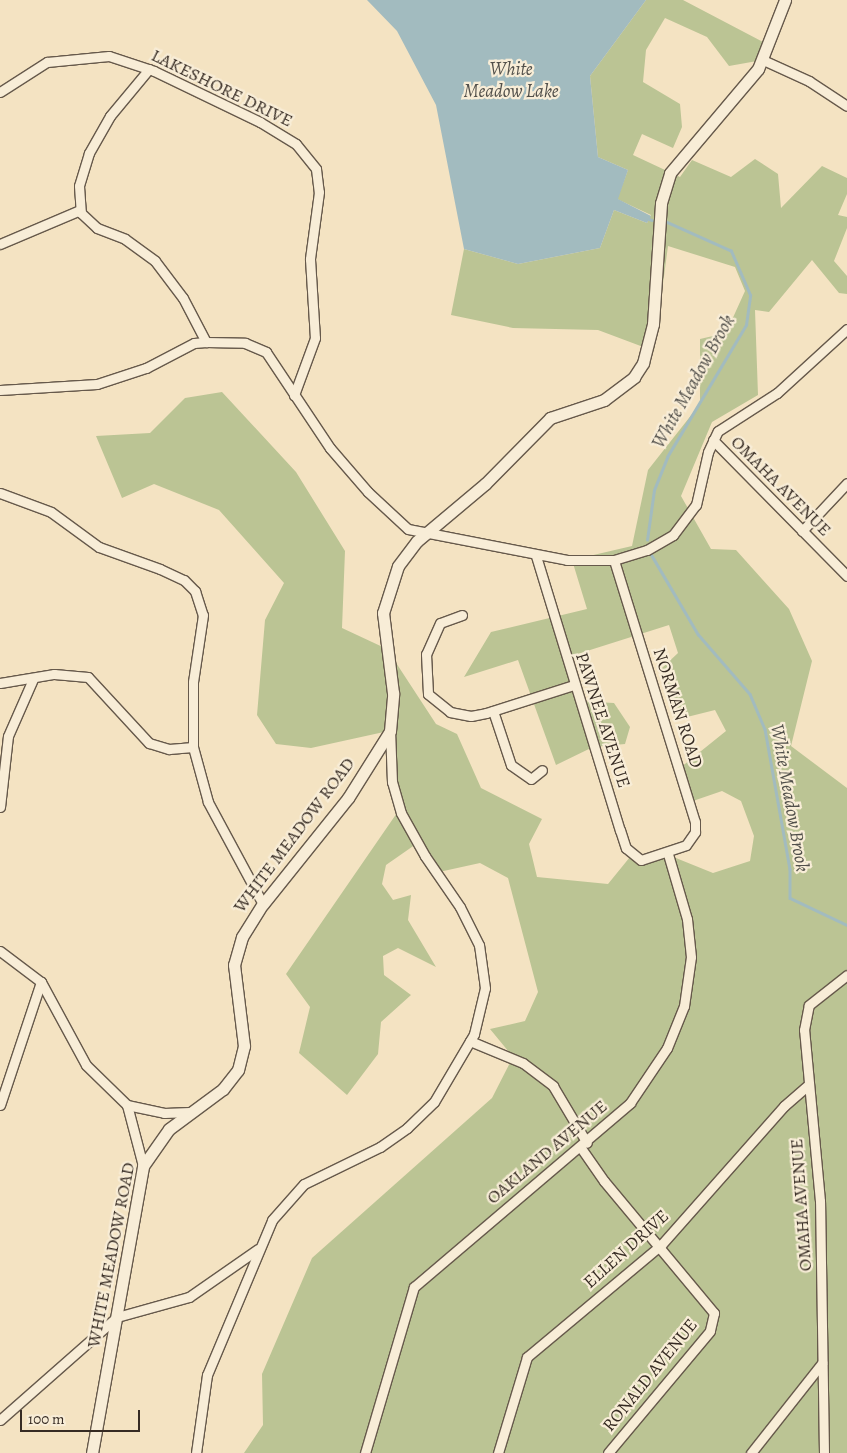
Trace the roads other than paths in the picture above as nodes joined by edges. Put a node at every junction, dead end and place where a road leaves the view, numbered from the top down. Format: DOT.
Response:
graph roads {
  1 [pos="785,0"];
  2 [pos="763,60"];
  3 [pos="149,69"];
  4 [pos="0,92"];
  5 [pos="847,106"];
  6 [pos="80,210"];
  7 [pos="0,244"];
  8 [pos="847,329"];
  9 [pos="206,342"];
  10 [pos="0,390"];
  11 [pos="294,395"];
  12 [pos="713,440"];
  13 [pos="847,483"];
  14 [pos="0,493"];
  15 [pos="802,531"];
  16 [pos="427,533"];
  17 [pos="536,556"];
  18 [pos="614,560"];
  19 [pos="847,576"];
  20 [pos="462,615"];
  21 [pos="33,679"];
  22 [pos="0,683"];
  23 [pos="574,685"];
  24 [pos="493,711"];
  25 [pos="390,731"];
  26 [pos="193,747"];
  27 [pos="542,770"];
  28 [pos="0,807"];
  29 [pos="668,854"];
  30 [pos="263,904"];
  31 [pos="0,951"];
  32 [pos="847,975"];
  33 [pos="41,982"];
  34 [pos="470,1041"];
  35 [pos="808,1085"];
  36 [pos="0,1105"];
  37 [pos="127,1105"];
  38 [pos="190,1112"];
  39 [pos="584,1145"];
  40 [pos="143,1166"];
  41 [pos="660,1245"];
  42 [pos="258,1249"];
  43 [pos="117,1317"];
  44 [pos="822,1363"];
  45 [pos="0,1420"];
  46 [pos="92,1453"];
  47 [pos="196,1453"];
  48 [pos="365,1453"];
  49 [pos="498,1453"];
  50 [pos="608,1453"];
  51 [pos="751,1453"];
  52 [pos="824,1453"];
  1 -- 2 [label="street, WHITE MEADOW ROAD"];
  2 -- 5 [label="street"];
  2 -- 16 [label="street, WHITE MEADOW ROAD"];
  3 -- 4 [label="street, LAKESHORE DRIVE"];
  3 -- 6 [label="street"];
  3 -- 11 [label="street, LAKESHORE DRIVE"];
  6 -- 7 [label="street"];
  6 -- 9 [label="street"];
  8 -- 12 [label="street"];
  9 -- 10 [label="street"];
  9 -- 11 [label="street"];
  11 -- 16 [label="street"];
  12 -- 15 [label="street, OMAHA AVENUE"];
  12 -- 18 [label="street"];
  13 -- 15 [label="street"];
  14 -- 26 [label="street"];
  15 -- 19 [label="street, OMAHA AVENUE"];
  16 -- 17 [label="street"];
  16 -- 25 [label="street, WHITE MEADOW ROAD"];
  17 -- 18 [label="street"];
  17 -- 23 [label="street, PAWNEE AVENUE"];
  18 -- 29 [label="street, NORMAN ROAD"];
  20 -- 24 [label="street"];
  21 -- 22 [label="street"];
  21 -- 26 [label="street"];
  21 -- 28 [label="street"];
  23 -- 24 [label="street"];
  23 -- 29 [label="street, PAWNEE AVENUE"];
  24 -- 27 [label="street"];
  25 -- 30 [label="street, WHITE MEADOW ROAD"];
  25 -- 34 [label="street"];
  26 -- 30 [label="street"];
  29 -- 39 [label="street, OAKLAND AVENUE"];
  30 -- 38 [label="street, WHITE MEADOW ROAD"];
  31 -- 33 [label="street"];
  32 -- 35 [label="street, OMAHA AVENUE"];
  33 -- 36 [label="street"];
  33 -- 37 [label="street"];
  34 -- 39 [label="street"];
  34 -- 42 [label="street"];
  35 -- 41 [label="street, ELLEN DRIVE"];
  35 -- 44 [label="street, OMAHA AVENUE"];
  37 -- 38 [label="street"];
  37 -- 40 [label="street"];
  38 -- 40 [label="street, WHITE MEADOW ROAD"];
  39 -- 41 [label="street"];
  39 -- 48 [label="street, OAKLAND AVENUE"];
  40 -- 43 [label="street, WHITE MEADOW ROAD"];
  41 -- 49 [label="street, ELLEN DRIVE"];
  41 -- 50 [label="street, RONALD AVENUE"];
  42 -- 43 [label="street"];
  42 -- 47 [label="street"];
  43 -- 45 [label="street"];
  43 -- 46 [label="street, WHITE MEADOW ROAD"];
  44 -- 51 [label="street"];
  44 -- 52 [label="street, OMAHA AVENUE"];
}
